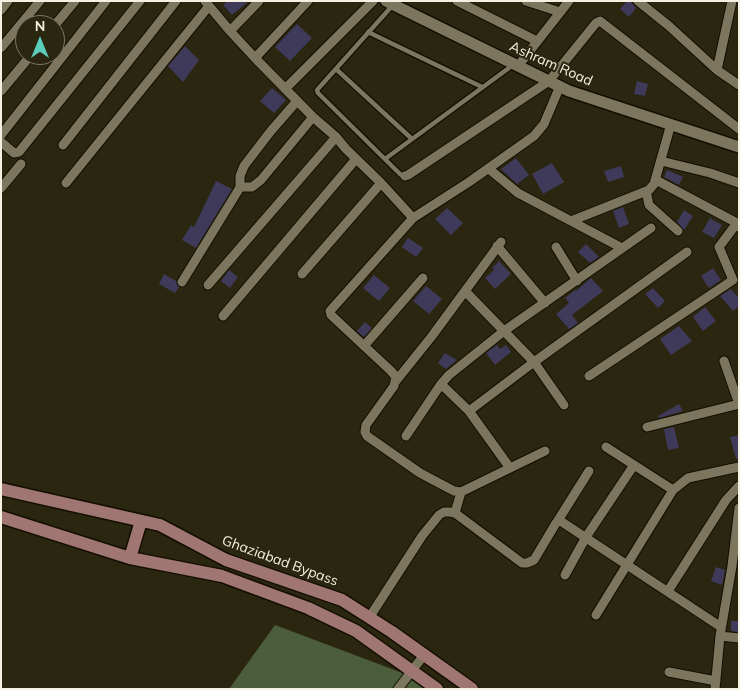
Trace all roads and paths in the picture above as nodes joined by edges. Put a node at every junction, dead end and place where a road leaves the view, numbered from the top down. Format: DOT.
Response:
graph roads {
  1 [pos="8,1"];
  2 [pos="40,1"];
  3 [pos="75,1"];
  4 [pos="106,1"];
  5 [pos="176,1"];
  6 [pos="259,1"];
  7 [pos="308,1"];
  8 [pos="373,1"];
  9 [pos="456,1"];
  10 [pos="526,1"];
  11 [pos="569,1"];
  12 [pos="638,1"];
  13 [pos="732,1"];
  14 [pos="138,2"];
  15 [pos="207,3"];
  16 [pos="393,3"];
  17 [pos="1,10"];
  18 [pos="560,12"];
  19 [pos="63,15"];
  20 [pos="230,32"];
  21 [pos="368,32"];
  22 [pos="537,41"];
  23 [pos="1,48"];
  24 [pos="255,58"];
  25 [pos="23,65"];
  26 [pos="516,65"];
  27 [pos="336,69"];
  28 [pos="717,70"];
  29 [pos="549,81"];
  30 [pos="739,85"];
  31 [pos="560,86"];
  32 [pos="482,87"];
  33 [pos="285,89"];
  34 [pos="1,91"];
  35 [pos="297,101"];
  36 [pos="313,117"];
  37 [pos="671,124"];
  38 [pos="739,129"];
  39 [pos="1,135"];
  40 [pos="336,137"];
  41 [pos="412,139"];
  42 [pos="1,142"];
  43 [pos="62,144"];
  44 [pos="739,147"];
  45 [pos="356,159"];
  46 [pos="384,159"];
  47 [pos="661,161"];
  48 [pos="21,164"];
  49 [pos="489,169"];
  50 [pos="404,176"];
  51 [pos="656,180"];
  52 [pos="66,183"];
  53 [pos="381,183"];
  54 [pos="739,184"];
  55 [pos="1,188"];
  56 [pos="240,188"];
  57 [pos="646,191"];
  58 [pos="413,218"];
  59 [pos="572,221"];
  60 [pos="738,225"];
  61 [pos="651,228"];
  62 [pos="678,231"];
  63 [pos="556,247"];
  64 [pos="622,248"];
  65 [pos="687,252"];
  66 [pos="302,274"];
  67 [pos="422,278"];
  68 [pos="577,281"];
  69 [pos="182,282"];
  70 [pos="208,285"];
  71 [pos="465,291"];
  72 [pos="545,303"];
  73 [pos="223,316"];
  74 [pos="504,331"];
  75 [pos="364,346"];
  76 [pos="724,361"];
  77 [pos="534,362"];
  78 [pos="589,376"];
  79 [pos="396,381"];
  80 [pos="441,384"];
  81 [pos="739,404"];
  82 [pos="564,405"];
  83 [pos="469,411"];
  84 [pos="647,427"];
  85 [pos="406,436"];
  86 [pos="606,447"];
  87 [pos="545,451"];
  88 [pos="634,465"];
  89 [pos="739,467"];
  90 [pos="510,468"];
  91 [pos="589,471"];
  92 [pos="739,486"];
  93 [pos="1,489"];
  94 [pos="673,490"];
  95 [pos="461,492"];
  96 [pos="739,508"];
  97 [pos="455,513"];
  98 [pos="1,517"];
  99 [pos="141,521"];
  100 [pos="557,522"];
  101 [pos="586,537"];
  102 [pos="130,558"];
  103 [pos="626,565"];
  104 [pos="566,575"];
  105 [pos="668,591"];
  106 [pos="596,615"];
  107 [pos="369,618"];
  108 [pos="721,632"];
  109 [pos="739,638"];
  110 [pos="424,655"];
  111 [pos="412,671"];
  112 [pos="669,672"];
  113 [pos="716,685"];
  114 [pos="398,689"];
  115 [pos="437,689"];
  116 [pos="472,689"];
  1 -- 17 [label="street"];
  2 -- 23 [label="street"];
  3 -- 19 [label="street"];
  4 -- 39 [label="street"];
  5 -- 43 [label="street"];
  6 -- 20 [label="street"];
  7 -- 24 [label="street"];
  8 -- 33 [label="street"];
  9 -- 22 [label="street"];
  10 -- 18 [label="street"];
  11 -- 18 [label="street"];
  12 -- 28 [label="street"];
  13 -- 28 [label="street"];
  14 -- 42 [label="street"];
  15 -- 20 [label="street"];
  15 -- 52 [label="street"];
  16 -- 21 [label="lane"];
  16 -- 26 [label="street, Ashram Road"];
  18 -- 22 [label="street"];
  20 -- 24 [label="street"];
  21 -- 27 [label="lane"];
  21 -- 32 [label="lane"];
  22 -- 26 [label="street"];
  24 -- 33 [label="street"];
  25 -- 34 [label="street"];
  26 -- 29 [label="street, Ashram Road"];
  26 -- 32 [label="lane"];
  27 -- 41 [label="lane"];
  27 -- 46 [label="lane"];
  28 -- 30 [label="street"];
  29 -- 31 [label="street, Ashram Road"];
  29 -- 38 [label="street"];
  29 -- 50 [label="street"];
  31 -- 37 [label="street, Ashram Road"];
  31 -- 49 [label="street"];
  32 -- 41 [label="lane"];
  33 -- 35 [label="street"];
  35 -- 36 [label="street"];
  35 -- 56 [label="street"];
  36 -- 40 [label="street"];
  36 -- 56 [label="street"];
  37 -- 44 [label="street, Ashram Road"];
  37 -- 47 [label="street"];
  40 -- 45 [label="street"];
  40 -- 70 [label="street"];
  41 -- 46 [label="lane"];
  45 -- 53 [label="street"];
  45 -- 73 [label="street"];
  46 -- 50 [label="lane"];
  47 -- 51 [label="street"];
  47 -- 54 [label="street"];
  48 -- 55 [label="street"];
  49 -- 58 [label="street"];
  49 -- 59 [label="street"];
  51 -- 57 [label="street"];
  51 -- 60 [label="street"];
  53 -- 58 [label="street"];
  53 -- 66 [label="street"];
  56 -- 69 [label="street"];
  57 -- 59 [label="street"];
  57 -- 62 [label="street"];
  58 -- 75 [label="street"];
  59 -- 64 [label="street"];
  60 -- 78 [label="street"];
  61 -- 64 [label="street"];
  63 -- 68 [label="street"];
  64 -- 68 [label="street"];
  65 -- 77 [label="street"];
  67 -- 75 [label="street"];
  68 -- 72 [label="street"];
  71 -- 72 [label="street"];
  71 -- 74 [label="street"];
  71 -- 79 [label="street"];
  72 -- 74 [label="street"];
  74 -- 77 [label="street"];
  74 -- 80 [label="street"];
  75 -- 79 [label="street"];
  76 -- 81 [label="street"];
  77 -- 82 [label="street"];
  77 -- 83 [label="street"];
  79 -- 95 [label="street"];
  80 -- 83 [label="street"];
  80 -- 85 [label="street"];
  81 -- 84 [label="street"];
  83 -- 90 [label="street"];
  86 -- 88 [label="street"];
  87 -- 90 [label="street"];
  88 -- 94 [label="street"];
  88 -- 101 [label="street"];
  89 -- 94 [label="street"];
  90 -- 95 [label="street"];
  91 -- 100 [label="street"];
  92 -- 105 [label="street"];
  93 -- 99 [label="main road, Ghaziabad Bypass"];
  94 -- 103 [label="street"];
  95 -- 97 [label="street"];
  96 -- 108 [label="street"];
  97 -- 100 [label="street"];
  97 -- 107 [label="street"];
  98 -- 102 [label="main road"];
  99 -- 102 [label="main road"];
  99 -- 107 [label="main road, Ghaziabad Bypass"];
  100 -- 101 [label="street"];
  101 -- 103 [label="street"];
  101 -- 104 [label="street"];
  102 -- 111 [label="main road"];
  103 -- 105 [label="street"];
  103 -- 106 [label="street"];
  105 -- 108 [label="street"];
  107 -- 110 [label="main road, Ghaziabad Bypass"];
  108 -- 109 [label="street"];
  108 -- 113 [label="street"];
  110 -- 111 [label="street"];
  110 -- 116 [label="main road, Ghaziabad Bypass"];
  111 -- 114 [label="street"];
  111 -- 115 [label="main road"];
  112 -- 113 [label="street"];
}
